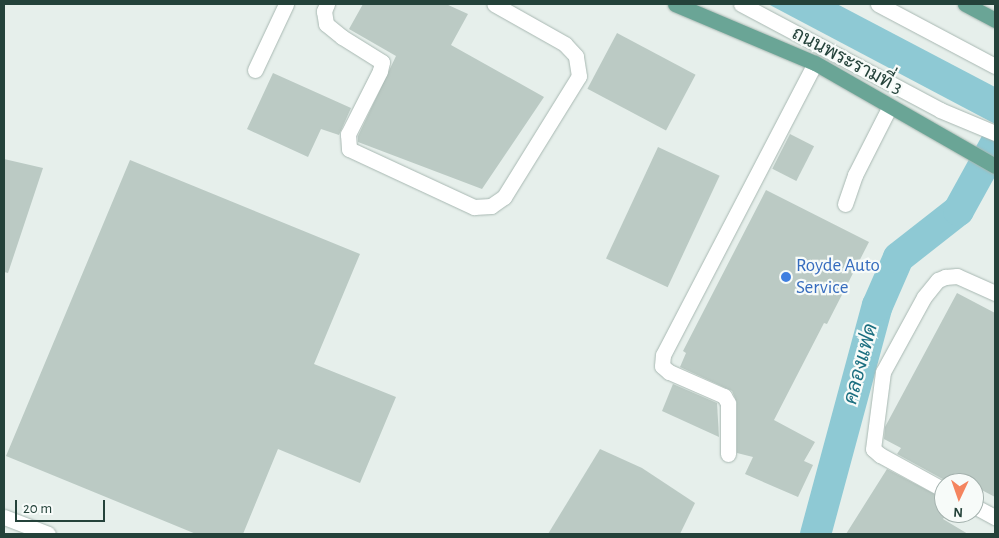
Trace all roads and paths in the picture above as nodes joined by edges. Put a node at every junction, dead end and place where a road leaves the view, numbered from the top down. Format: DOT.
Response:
graph roads {
  1 [pos="286,4"];
  2 [pos="327,4"];
  3 [pos="494,4"];
  4 [pos="675,4"];
  5 [pos="741,4"];
  6 [pos="878,4"];
  7 [pos="965,4"];
  8 [pos="995,20"];
  9 [pos="816,63"];
  10 [pos="995,66"];
  11 [pos="256,70"];
  12 [pos="890,106"];
  13 [pos="995,133"];
  14 [pos="995,166"];
  15 [pos="845,204"];
  16 [pos="995,293"];
  17 [pos="728,454"];
  18 [pos="934,485"];
  19 [pos="4,517"];
  20 [pos="48,534"];
  1 -- 11 [label="street"];
  2 -- 3 [label="street"];
  4 -- 9 [label="main road, ถนนพระรามที่ 3"];
  5 -- 13 [label="street"];
  6 -- 10 [label="street"];
  7 -- 8 [label="main road"];
  9 -- 12 [label="main road, ถนนพระรามที่ 3"];
  9 -- 17 [label="street"];
  12 -- 14 [label="main road, ถนนพระรามที่ 3"];
  12 -- 15 [label="street"];
  16 -- 18 [label="street"];
  19 -- 20 [label="street"];
}
